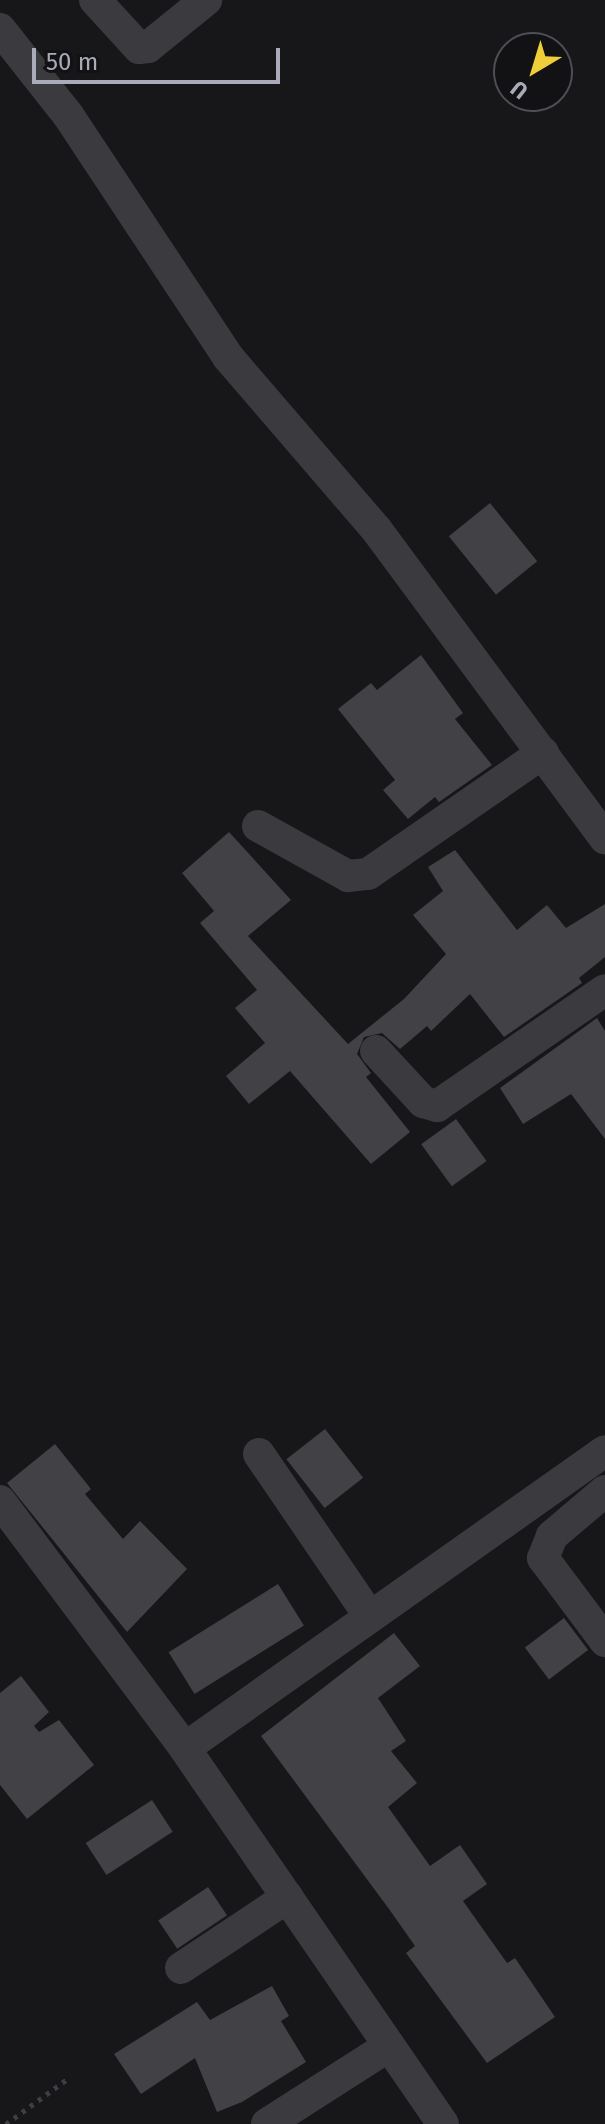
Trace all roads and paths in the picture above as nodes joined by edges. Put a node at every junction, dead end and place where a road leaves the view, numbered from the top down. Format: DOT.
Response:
graph roads {
  1 [pos="95,0"];
  2 [pos="206,0"];
  3 [pos="0,29"];
  4 [pos="543,753"];
  5 [pos="258,826"];
  6 [pos="605,838"];
  7 [pos="605,990"];
  8 [pos="376,1051"];
  9 [pos="259,1454"];
  10 [pos="602,1460"];
  11 [pos="605,1491"];
  12 [pos="0,1501"];
  13 [pos="595,1604"];
  14 [pos="370,1617"];
  15 [pos="605,1641"];
  16 [pos="185,1748"];
  17 [pos="288,1897"];
  18 [pos="181,1968"];
  19 [pos="389,2046"];
  20 [pos="70,2077"];
  21 [pos="6,2124"];
  22 [pos="267,2124"];
  23 [pos="443,2124"];
  1 -- 2 [label="street"];
  3 -- 4 [label="street"];
  4 -- 5 [label="street"];
  4 -- 6 [label="street"];
  7 -- 8 [label="street"];
  9 -- 14 [label="street"];
  10 -- 14 [label="street"];
  11 -- 13 [label="street"];
  12 -- 16 [label="street"];
  13 -- 15 [label="street"];
  14 -- 16 [label="street"];
  16 -- 17 [label="street"];
  17 -- 18 [label="street"];
  17 -- 19 [label="street"];
  19 -- 22 [label="street"];
  19 -- 23 [label="street"];
  20 -- 21 [label="path"];
}
